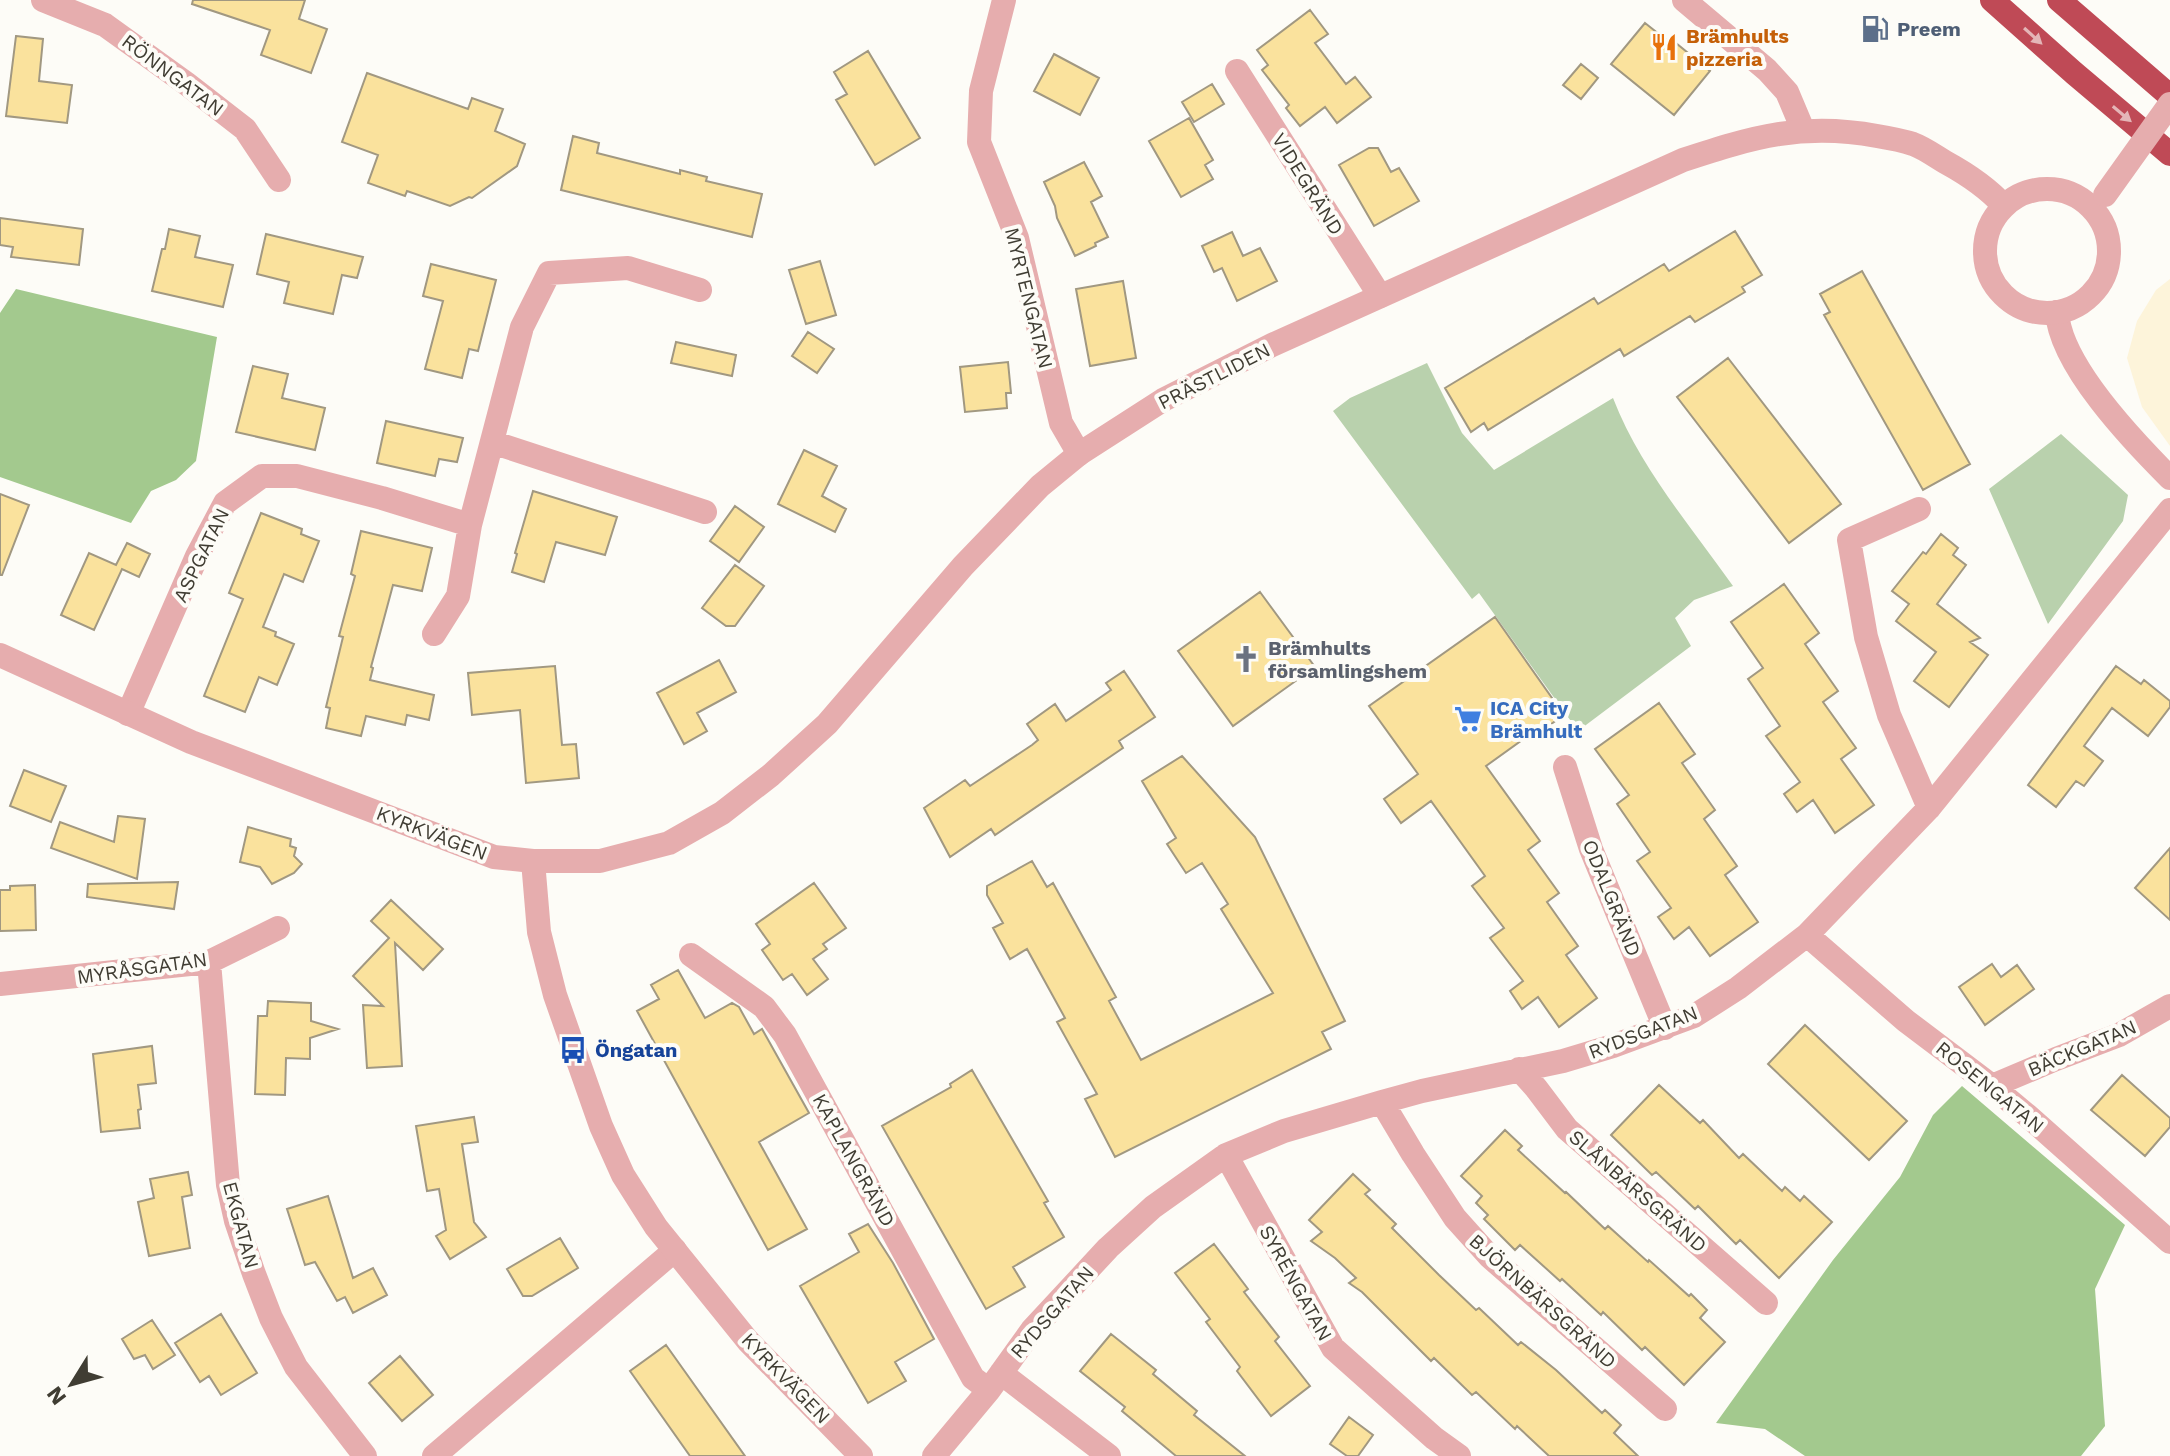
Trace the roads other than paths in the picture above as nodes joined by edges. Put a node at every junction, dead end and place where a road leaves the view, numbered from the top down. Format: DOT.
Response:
graph roads {
  1 [pos="43,0"];
  2 [pos="1004,0"];
  3 [pos="1684,0"];
  4 [pos="1992,0"];
  5 [pos="2059,0"];
  6 [pos="1237,71"];
  7 [pos="2170,96"];
  8 [pos="2170,104"];
  9 [pos="1803,130"];
  10 [pos="2170,154"];
  11 [pos="279,180"];
  12 [pos="2099,202"];
  13 [pos="2004,206"];
  14 [pos="700,290"];
  15 [pos="1380,296"];
  16 [pos="2057,312"];
  17 [pos="492,442"];
  18 [pos="1079,454"];
  19 [pos="2170,478"];
  20 [pos="1919,509"];
  21 [pos="2170,510"];
  22 [pos="705,512"];
  23 [pos="470,525"];
  24 [pos="434,634"];
  25 [pos="0,655"];
  26 [pos="128,714"];
  27 [pos="1565,767"];
  28 [pos="1929,808"];
  29 [pos="533,861"];
  30 [pos="278,928"];
  31 [pos="1807,935"];
  32 [pos="691,955"];
  33 [pos="209,962"];
  34 [pos="0,984"];
  35 [pos="2170,1006"];
  36 [pos="1665,1028"];
  37 [pos="1519,1069"];
  38 [pos="1992,1086"];
  39 [pos="1382,1102"];
  40 [pos="1226,1155"];
  41 [pos="2170,1242"];
  42 [pos="675,1250"];
  43 [pos="1766,1303"];
  44 [pos="995,1382"];
  45 [pos="1665,1409"];
  46 [pos="365,1456"];
  47 [pos="434,1456"];
  48 [pos="861,1456"];
  49 [pos="934,1456"];
  50 [pos="1109,1456"];
  51 [pos="1459,1456"];
  1 -- 11 [label="street, RÖNNGATAN"];
  2 -- 18 [label="street, MYRTENGATAN"];
  3 -- 9 [label="street"];
  4 -- 10 [label="highway, one-way"];
  5 -- 7 [label="highway"];
  6 -- 15 [label="street, VIDEGRÄND"];
  8 -- 12 [label="street, bridge"];
  9 -- 13 [label="street, PRÄSTLIDEN"];
  9 -- 15 [label="street, PRÄSTLIDEN"];
  12 -- 13 [label="street"];
  12 -- 16 [label="street"];
  13 -- 16 [label="street"];
  14 -- 17 [label="street"];
  15 -- 18 [label="street, PRÄSTLIDEN"];
  16 -- 19 [label="street"];
  17 -- 22 [label="street"];
  17 -- 23 [label="street"];
  18 -- 29 [label="street, PRÄSTLIDEN"];
  20 -- 28 [label="street"];
  21 -- 28 [label="street, RYDSGATAN"];
  23 -- 24 [label="street"];
  23 -- 26 [label="street, ASPGATAN"];
  25 -- 26 [label="street, KYRKVÄGEN"];
  26 -- 29 [label="street, KYRKVÄGEN"];
  27 -- 36 [label="street, ODALGRÄND"];
  28 -- 31 [label="street, RYDSGATAN"];
  29 -- 42 [label="street, KYRKVÄGEN"];
  30 -- 33 [label="street, MYRÅSGATAN"];
  31 -- 36 [label="street, RYDSGATAN"];
  31 -- 38 [label="street, ROSENGATAN"];
  32 -- 44 [label="street, KAPLANGRÄND"];
  33 -- 34 [label="street, MYRÅSGATAN"];
  33 -- 46 [label="street, EKGATAN"];
  35 -- 38 [label="street, BÄCKGATAN"];
  36 -- 37 [label="street, RYDSGATAN"];
  37 -- 39 [label="street, RYDSGATAN"];
  37 -- 43 [label="street, SLÅNBÄRSGRÄND"];
  38 -- 41 [label="street, ROSENGATAN"];
  39 -- 40 [label="street, RYDSGATAN"];
  39 -- 45 [label="street, BJÖRNBÄRSGRÄND"];
  40 -- 44 [label="street, RYDSGATAN"];
  40 -- 51 [label="street, SYRÉNGATAN"];
  42 -- 47 [label="street"];
  42 -- 48 [label="street, KYRKVÄGEN"];
  44 -- 49 [label="street, RYDSGATAN"];
  44 -- 50 [label="street, RYDSGATAN"];
}
